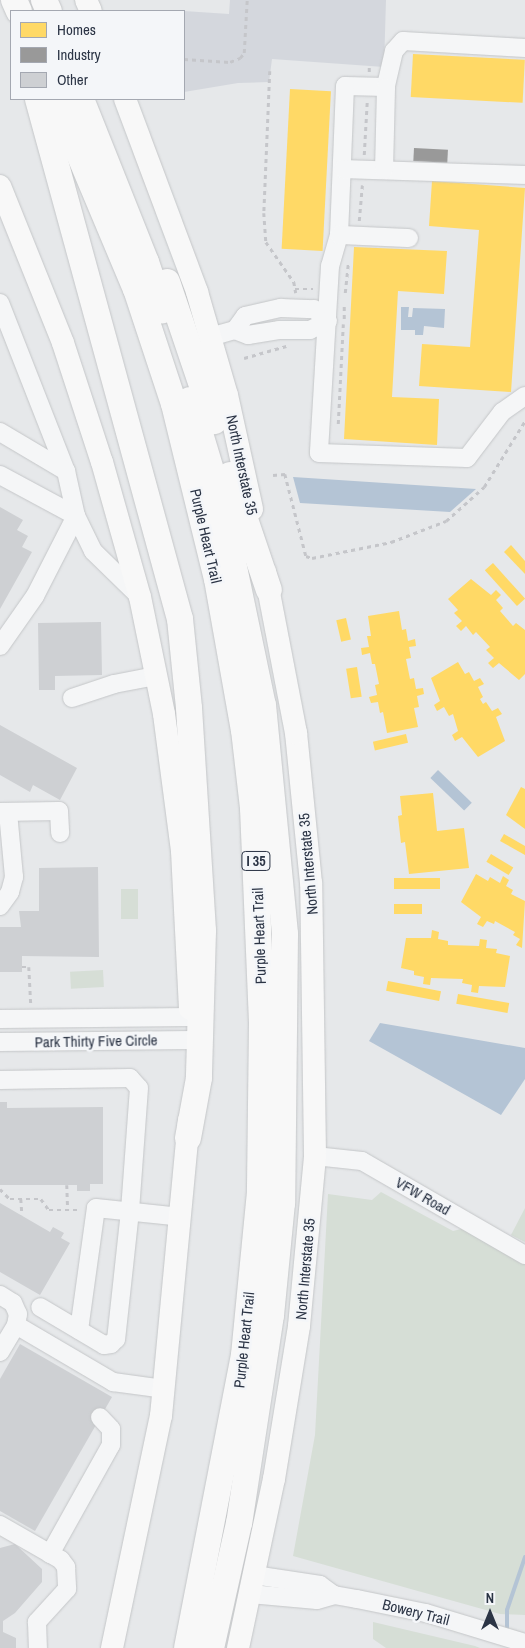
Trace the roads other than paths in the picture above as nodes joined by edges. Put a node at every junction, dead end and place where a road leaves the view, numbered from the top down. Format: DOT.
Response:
graph roads {
  1 [pos="525,48"];
  2 [pos="386,87"];
  3 [pos="38,100"];
  4 [pos="56,100"];
  5 [pos="81,100"];
  6 [pos="93,100"];
  7 [pos="125,100"];
  8 [pos="343,169"];
  9 [pos="384,170"];
  10 [pos="525,175"];
  11 [pos="0,186"];
  12 [pos="6,217"];
  13 [pos="339,235"];
  14 [pos="409,238"];
  15 [pos="0,303"];
  16 [pos="328,321"];
  17 [pos="235,330"];
  18 [pos="210,337"];
  19 [pos="525,396"];
  20 [pos="0,432"];
  21 [pos="66,471"];
  22 [pos="0,475"];
  23 [pos="76,516"];
  24 [pos="269,590"];
  25 [pos="140,597"];
  26 [pos="0,645"];
  27 [pos="156,676"];
  28 [pos="72,698"];
  29 [pos="4,812"];
  30 [pos="60,833"];
  31 [pos="0,906"];
  32 [pos="191,1017"];
  33 [pos="0,1019"];
  34 [pos="192,1040"];
  35 [pos="0,1042"];
  36 [pos="0,1080"];
  37 [pos="188,1138"];
  38 [pos="315,1156"];
  39 [pos="130,1211"];
  40 [pos="181,1217"];
  41 [pos="525,1255"];
  42 [pos="0,1295"];
  43 [pos="40,1307"];
  44 [pos="16,1325"];
  45 [pos="79,1330"];
  46 [pos="0,1352"];
  47 [pos="164,1389"];
  48 [pos="100,1417"];
  49 [pos="0,1525"];
  50 [pos="50,1554"];
  51 [pos="252,1584"];
  52 [pos="525,1643"];
  53 [pos="38,1648"];
  54 [pos="112,1648"];
  55 [pos="187,1648"];
  56 [pos="211,1648"];
  57 [pos="238,1648"];
  1 -- 2 [label="street"];
  2 -- 8 [label="street"];
  2 -- 9 [label="street"];
  3 -- 37 [label="highway"];
  4 -- 55 [label="highway, Purple Heart Trail / I 35"];
  5 -- 56 [label="highway, Purple Heart Trail / I 35"];
  6 -- 24 [label="highway"];
  7 -- 18 [label="main road, North Interstate 35"];
  8 -- 9 [label="street"];
  8 -- 13 [label="street"];
  9 -- 10 [label="street"];
  11 -- 12 [label="main road"];
  12 -- 25 [label="main road"];
  13 -- 14 [label="street"];
  13 -- 16 [label="street"];
  15 -- 21 [label="street"];
  16 -- 17 [label="street"];
  16 -- 17 [label="street"];
  16 -- 19 [label="street"];
  17 -- 18 [label="street"];
  18 -- 24 [label="main road, North Interstate 35"];
  20 -- 21 [label="street"];
  21 -- 23 [label="street"];
  22 -- 23 [label="street"];
  23 -- 25 [label="street"];
  23 -- 26 [label="street"];
  24 -- 38 [label="main road, North Interstate 35"];
  25 -- 27 [label="main road"];
  27 -- 28 [label="street"];
  27 -- 32 [label="main road"];
  29 -- 30 [label="street"];
  29 -- 31 [label="street"];
  32 -- 33 [label="street, Park Thirty Five Circle"];
  32 -- 34 [label="main road"];
  34 -- 35 [label="street, Park Thirty Five Circle"];
  34 -- 37 [label="main road"];
  36 -- 39 [label="street"];
  37 -- 40 [label="main road"];
  38 -- 41 [label="street, VFW Road"];
  38 -- 51 [label="main road, North Interstate 35"];
  39 -- 40 [label="street"];
  39 -- 45 [label="street"];
  39 -- 45 [label="street"];
  40 -- 47 [label="main road"];
  42 -- 44 [label="street"];
  43 -- 45 [label="street"];
  44 -- 46 [label="street"];
  44 -- 47 [label="street"];
  47 -- 54 [label="main road"];
  48 -- 50 [label="street"];
  49 -- 50 [label="street"];
  50 -- 53 [label="street"];
  51 -- 52 [label="street, Bowery Trail"];
  51 -- 57 [label="main road, North Interstate 35"];
}
